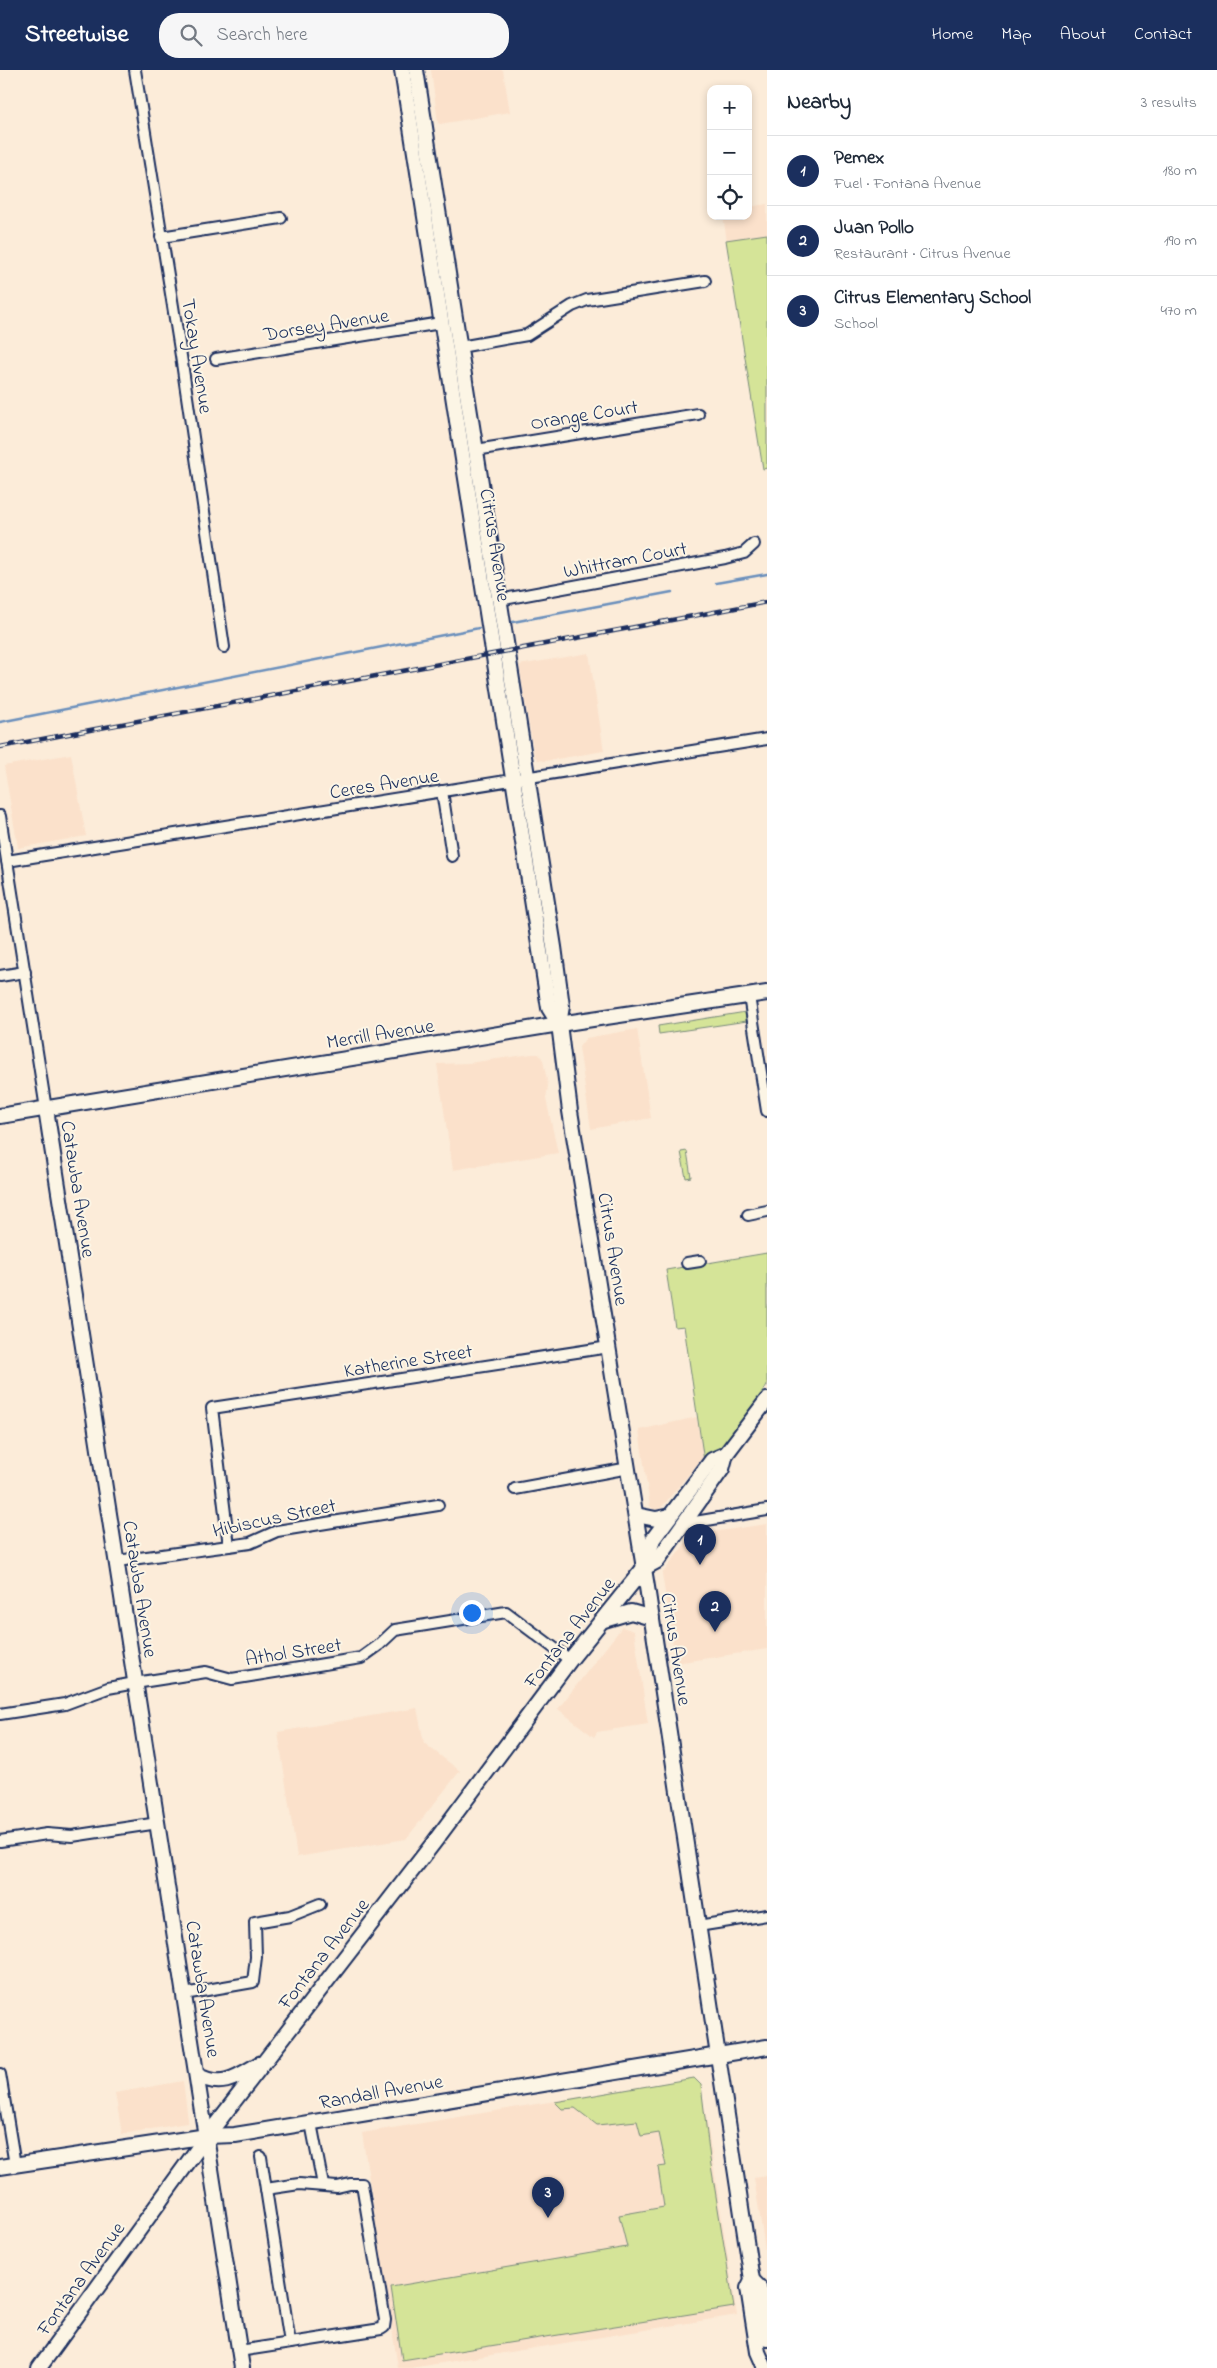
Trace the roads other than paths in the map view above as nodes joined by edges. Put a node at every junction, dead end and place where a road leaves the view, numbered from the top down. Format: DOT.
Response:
graph roads {
  1 [pos="135,70"];
  2 [pos="402,70"];
  3 [pos="416,70"];
  4 [pos="280,218"];
  5 [pos="162,237"];
  6 [pos="705,281"];
  7 [pos="441,323"];
  8 [pos="460,347"];
  9 [pos="216,360"];
  10 [pos="698,414"];
  11 [pos="476,450"];
  12 [pos="754,544"];
  13 [pos="499,600"];
  14 [pos="224,647"];
  15 [pos="767,739"];
  16 [pos="526,778"];
  17 [pos="512,780"];
  18 [pos="442,792"];
  19 [pos="0,816"];
  20 [pos="452,856"];
  21 [pos="7,861"];
  22 [pos="25,972"];
  23 [pos="0,976"];
  24 [pos="767,993"];
  25 [pos="749,996"];
  26 [pos="559,1024"];
  27 [pos="46,1108"];
  28 [pos="767,1111"];
  29 [pos="0,1116"];
  30 [pos="767,1211"];
  31 [pos="748,1215"];
  32 [pos="700,1261"];
  33 [pos="687,1263"];
  34 [pos="610,1347"];
  35 [pos="767,1400"];
  36 [pos="726,1454"];
  37 [pos="629,1468"];
  38 [pos="515,1490"];
  39 [pos="438,1505"];
  40 [pos="767,1510"];
  41 [pos="636,1516"];
  42 [pos="670,1516"];
  43 [pos="683,1524"];
  44 [pos="230,1546"];
  45 [pos="117,1561"];
  46 [pos="644,1568"];
  47 [pos="652,1618"];
  48 [pos="603,1620"];
  49 [pos="570,1660"];
  50 [pos="135,1683"];
  51 [pos="0,1714"];
  52 [pos="158,1823"];
  53 [pos="0,1841"];
  54 [pos="320,1904"];
  55 [pos="767,1915"];
  56 [pos="698,1926"];
  57 [pos="184,1994"];
  58 [pos="767,2046"];
  59 [pos="719,2055"];
  60 [pos="266,2060"];
  61 [pos="0,2074"];
  62 [pos="198,2075"];
  63 [pos="315,2122"];
  64 [pos="207,2136"];
  65 [pos="261,2157"];
  66 [pos="15,2165"];
  67 [pos="0,2167"];
  68 [pos="323,2185"];
  69 [pos="266,2189"];
  70 [pos="752,2280"];
  71 [pos="767,2338"];
  72 [pos="290,2343"];
  73 [pos="239,2351"];
  74 [pos="766,2367"];
  75 [pos="39,2368"];
  76 [pos="242,2368"];
  1 -- 5 [label="street, Tokay Avenue"];
  2 -- 7 [label="main road, Citrus Avenue"];
  3 -- 8 [label="main road, Citrus Avenue"];
  4 -- 5 [label="street"];
  5 -- 14 [label="street, Tokay Avenue"];
  6 -- 8 [label="street"];
  7 -- 9 [label="street, Dorsey Avenue"];
  7 -- 17 [label="main road, Citrus Avenue"];
  8 -- 11 [label="main road, Citrus Avenue"];
  10 -- 11 [label="street, Orange Court"];
  11 -- 13 [label="main road, Citrus Avenue"];
  12 -- 13 [label="street, Whittram Court"];
  13 -- 16 [label="main road, Citrus Avenue"];
  15 -- 16 [label="street, Ceres Avenue"];
  16 -- 17 [label="street, Ceres Avenue"];
  16 -- 26 [label="main road, Citrus Avenue"];
  17 -- 18 [label="street, Ceres Avenue"];
  17 -- 26 [label="main road, Citrus Avenue"];
  18 -- 20 [label="street"];
  18 -- 21 [label="street, Ceres Avenue"];
  19 -- 21 [label="street, Catawba Avenue"];
  21 -- 22 [label="street, Catawba Avenue"];
  22 -- 23 [label="street"];
  22 -- 27 [label="street, Catawba Avenue"];
  24 -- 25 [label="main road, Merrill Avenue"];
  25 -- 26 [label="main road, Merrill Avenue"];
  25 -- 28 [label="street"];
  26 -- 27 [label="main road, Merrill Avenue"];
  26 -- 34 [label="main road, Citrus Avenue"];
  27 -- 29 [label="main road, Merrill Avenue"];
  27 -- 45 [label="main road, Catawba Avenue"];
  30 -- 31 [label="street"];
  32 -- 33 [label="street"];
  34 -- 37 [label="main road, Citrus Avenue"];
  34 -- 44 [label="street, Katherine Street"];
  35 -- 36 [label="main road, Fontana Avenue"];
  36 -- 42 [label="main road, Fontana Avenue"];
  36 -- 43 [label="main road, Fontana Avenue"];
  37 -- 38 [label="street"];
  37 -- 41 [label="main road, Citrus Avenue"];
  39 -- 44 [label="street, Hibiscus Street"];
  40 -- 43 [label="street"];
  41 -- 42 [label="main road"];
  41 -- 46 [label="main road, Citrus Avenue"];
  42 -- 46 [label="main road, Fontana Avenue"];
  43 -- 46 [label="main road, Fontana Avenue"];
  44 -- 45 [label="street, Hibiscus Street"];
  45 -- 50 [label="main road, Catawba Avenue"];
  46 -- 47 [label="main road, Citrus Avenue"];
  46 -- 48 [label="main road, Fontana Avenue"];
  47 -- 48 [label="main road"];
  47 -- 56 [label="main road, Citrus Avenue"];
  48 -- 49 [label="main road, Fontana Avenue"];
  49 -- 50 [label="street, Athol Street"];
  49 -- 60 [label="main road, Fontana Avenue"];
  50 -- 51 [label="street, Athol Street"];
  50 -- 52 [label="main road, Catawba Avenue"];
  52 -- 53 [label="street"];
  52 -- 57 [label="main road, Catawba Avenue"];
  54 -- 57 [label="street"];
  55 -- 56 [label="street"];
  56 -- 59 [label="main road, Citrus Avenue"];
  57 -- 62 [label="main road, Catawba Avenue"];
  58 -- 59 [label="main road, Randall Avenue"];
  59 -- 63 [label="main road, Randall Avenue"];
  59 -- 70 [label="main road, Citrus Avenue"];
  60 -- 62 [label="main road"];
  60 -- 64 [label="main road, Fontana Avenue"];
  61 -- 66 [label="street"];
  62 -- 64 [label="main road, Catawba Avenue"];
  63 -- 64 [label="main road, Randall Avenue"];
  63 -- 68 [label="street"];
  64 -- 66 [label="main road, Randall Avenue"];
  64 -- 73 [label="main road, Catawba Avenue"];
  64 -- 75 [label="main road, Fontana Avenue"];
  65 -- 69 [label="street"];
  66 -- 67 [label="main road, Randall Avenue"];
  68 -- 69 [label="street"];
  68 -- 72 [label="street"];
  69 -- 72 [label="street"];
  70 -- 71 [label="main road, Citrus Avenue"];
  70 -- 74 [label="main road, Citrus Avenue"];
  72 -- 73 [label="street"];
  73 -- 76 [label="main road, Catawba Avenue"];
}
